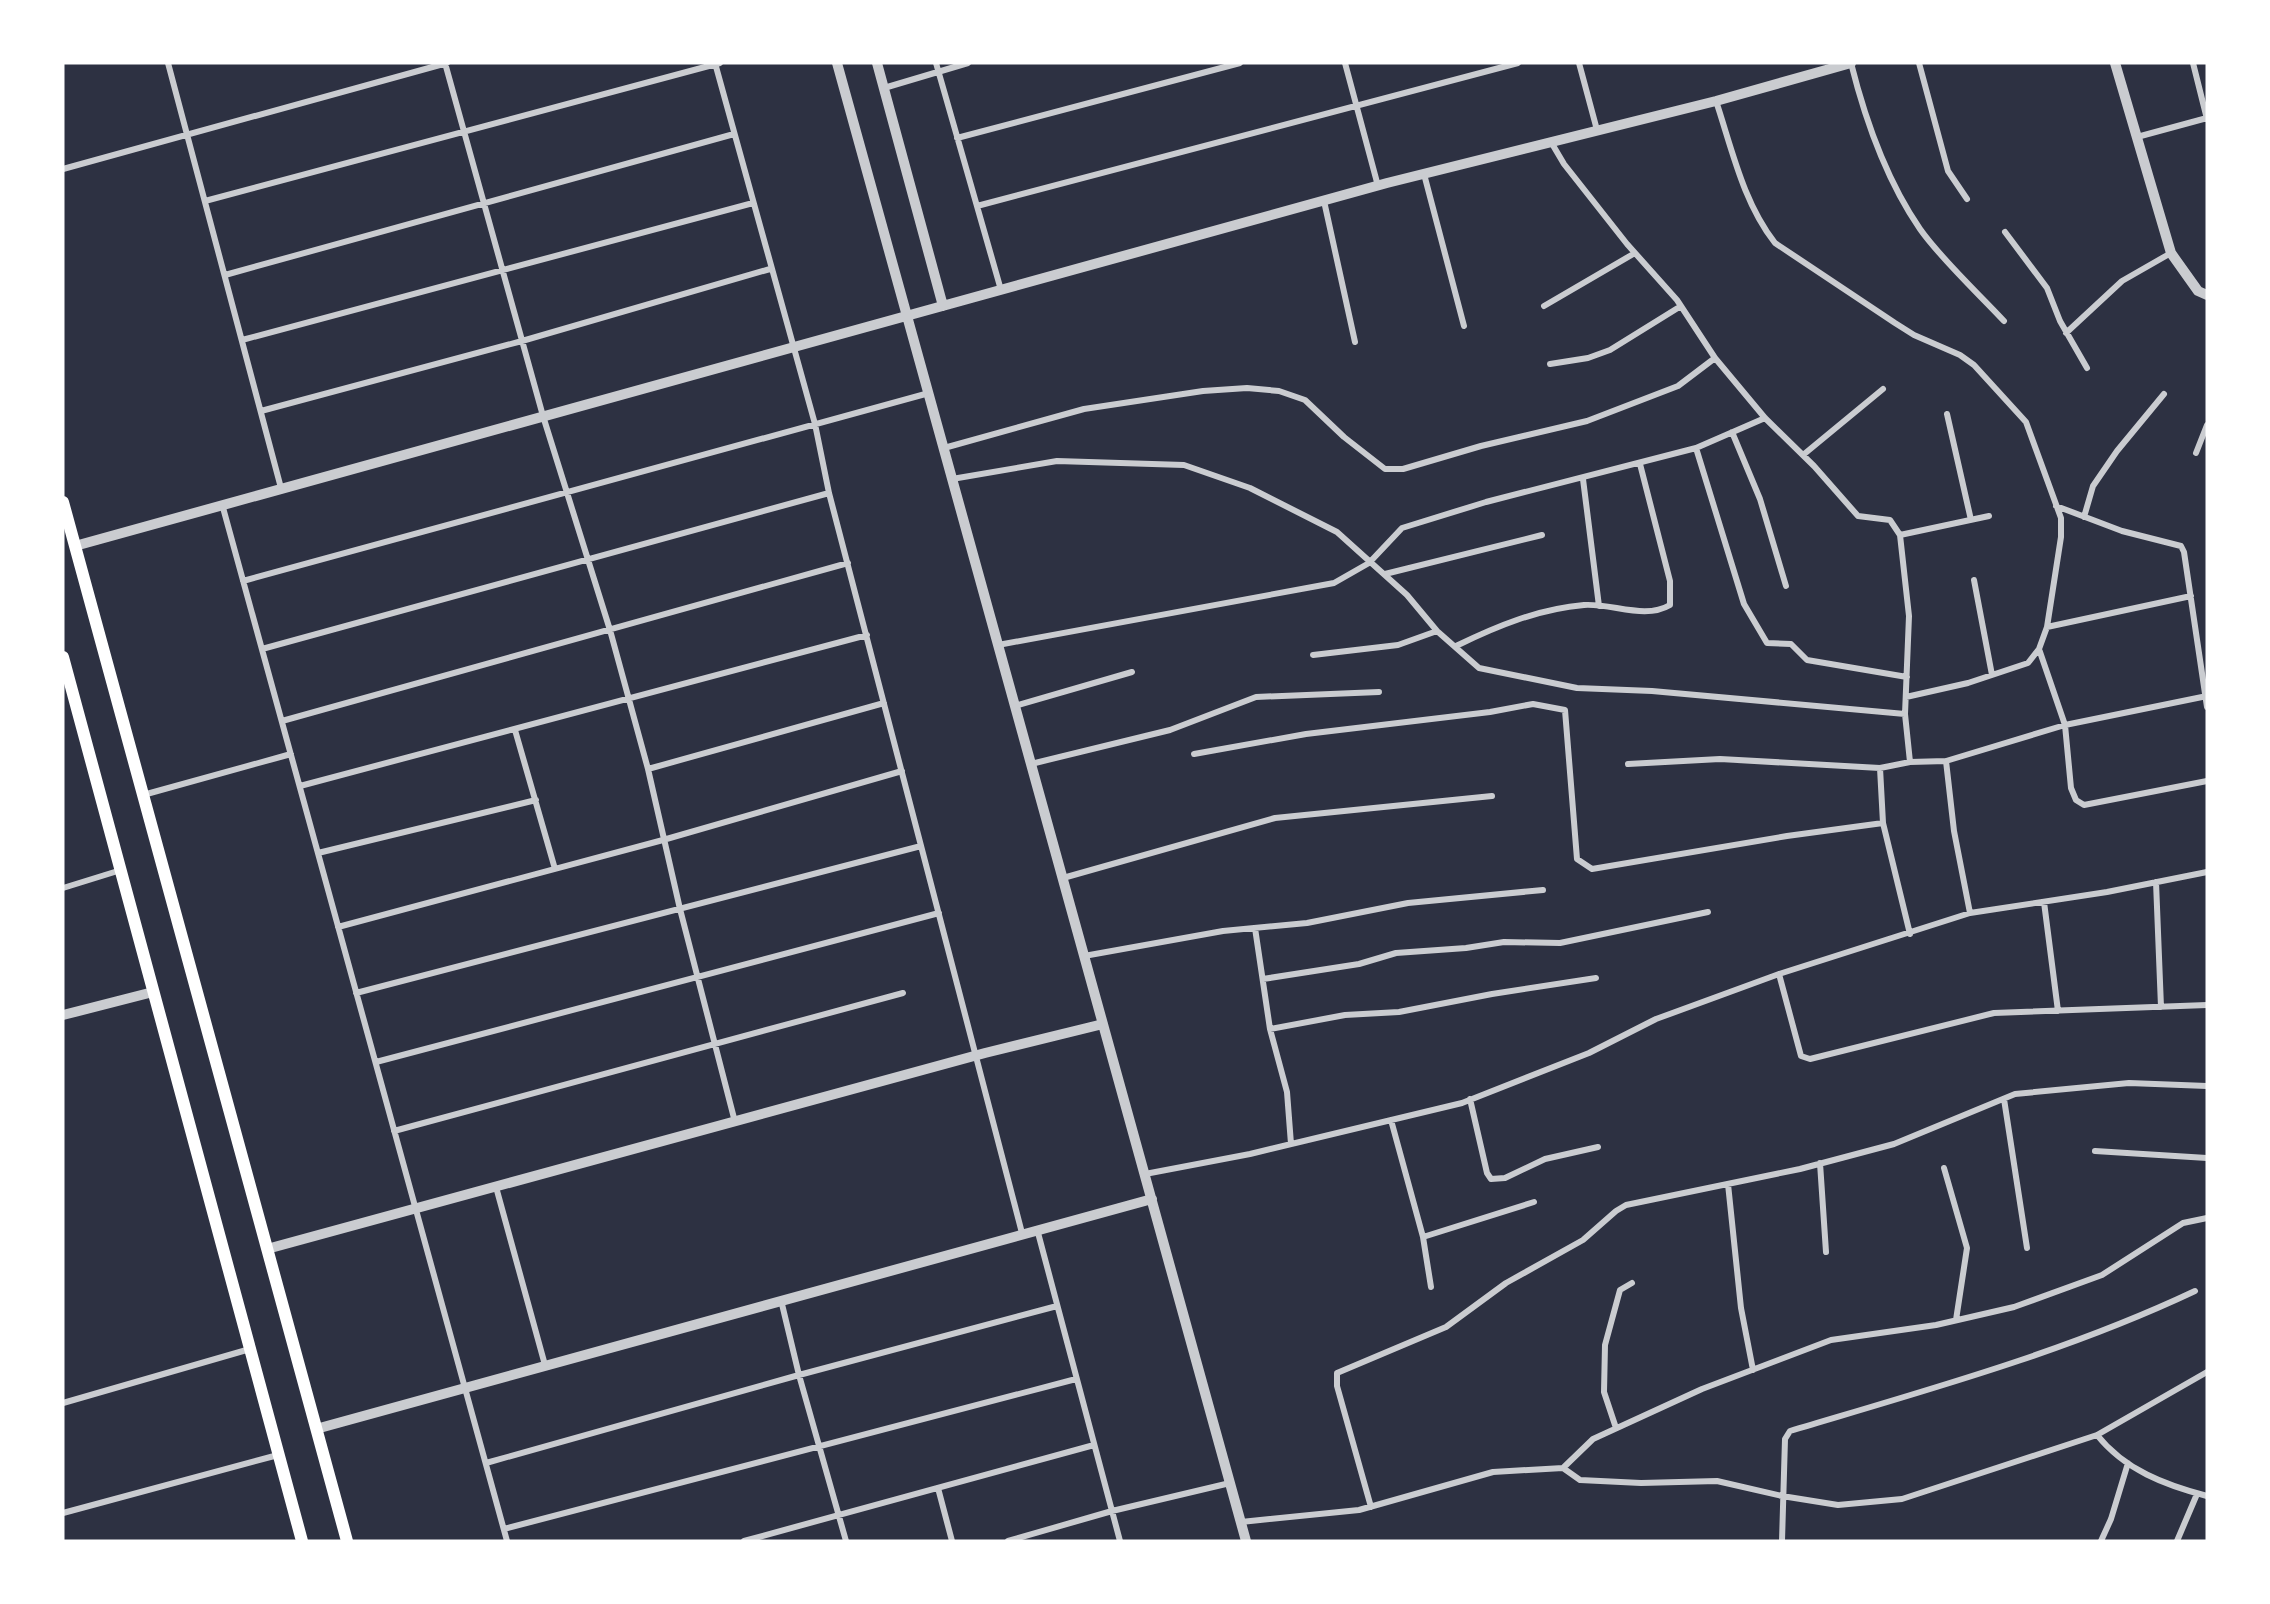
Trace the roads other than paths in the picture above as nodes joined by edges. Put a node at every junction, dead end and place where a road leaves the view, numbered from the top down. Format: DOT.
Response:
graph roads {
  1 [pos="168,63"];
  2 [pos="446,63"];
  3 [pos="837,63"];
  4 [pos="877,63"];
  5 [pos="936,63"];
  6 [pos="968,63"];
  7 [pos="1240,63"];
  8 [pos="1345,63"];
  9 [pos="1518,63"];
  10 [pos="1579,63"];
  11 [pos="1851,63"];
  12 [pos="1919,63"];
  13 [pos="2115,63"];
  14 [pos="2193,63"];
  15 [pos="717,64"];
  16 [pos="1831,66"];
  17 [pos="939,71"];
  18 [pos="884,88"];
  19 [pos="1716,101"];
  20 [pos="1356,105"];
  21 [pos="2207,118"];
  22 [pos="1598,130"];
  23 [pos="465,133"];
  24 [pos="734,134"];
  25 [pos="188,135"];
  26 [pos="2137,137"];
  27 [pos="957,138"];
  28 [pos="1551,142"];
  29 [pos="63,169"];
  30 [pos="1424,174"];
  31 [pos="1378,186"];
  32 [pos="1967,199"];
  33 [pos="205,201"];
  34 [pos="1324,201"];
  35 [pos="753,203"];
  36 [pos="483,205"];
  37 [pos="977,206"];
  38 [pos="2005,232"];
  39 [pos="1635,253"];
  40 [pos="2171,253"];
  41 [pos="770,269"];
  42 [pos="503,272"];
  43 [pos="225,275"];
  44 [pos="1001,290"];
  45 [pos="2207,295"];
  46 [pos="943,306"];
  47 [pos="1544,306"];
  48 [pos="1681,306"];
  49 [pos="907,315"];
  50 [pos="2004,321"];
  51 [pos="1464,326"];
  52 [pos="2066,333"];
  53 [pos="242,340"];
  54 [pos="522,341"];
  55 [pos="1354,342"];
  56 [pos="792,348"];
  57 [pos="1716,358"];
  58 [pos="1550,364"];
  59 [pos="2088,368"];
  60 [pos="1883,389"];
  61 [pos="929,393"];
  62 [pos="2164,394"];
  63 [pos="261,411"];
  64 [pos="1947,414"];
  65 [pos="543,416"];
  66 [pos="1765,418"];
  67 [pos="815,424"];
  68 [pos="2207,425"];
  69 [pos="1732,432"];
  70 [pos="944,448"];
  71 [pos="1696,448"];
  72 [pos="2196,453"];
  73 [pos="1803,455"];
  74 [pos="1640,464"];
  75 [pos="952,479"];
  76 [pos="1583,479"];
  77 [pos="281,488"];
  78 [pos="569,492"];
  79 [pos="829,493"];
  80 [pos="63,502"];
  81 [pos="222,504"];
  82 [pos="2056,506"];
  83 [pos="1989,516"];
  84 [pos="2084,517"];
  85 [pos="1971,520"];
  86 [pos="1900,535"];
  87 [pos="1542,536"];
  88 [pos="75,546"];
  89 [pos="589,560"];
  90 [pos="848,563"];
  91 [pos="1369,563"];
  92 [pos="1384,574"];
  93 [pos="1974,580"];
  94 [pos="243,581"];
  95 [pos="1786,586"];
  96 [pos="2191,596"];
  97 [pos="1599,606"];
  98 [pos="2048,627"];
  99 [pos="610,630"];
  100 [pos="1437,631"];
  101 [pos="867,635"];
  102 [pos="998,645"];
  103 [pos="1456,646"];
  104 [pos="262,649"];
  105 [pos="2039,649"];
  106 [pos="1313,655"];
  107 [pos="63,657"];
  108 [pos="1132,672"];
  109 [pos="1992,675"];
  110 [pos="1906,677"];
  111 [pos="1379,692"];
  112 [pos="2206,696"];
  113 [pos="1906,697"];
  114 [pos="628,698"];
  115 [pos="884,703"];
  116 [pos="1015,706"];
  117 [pos="2207,707"];
  118 [pos="1905,714"];
  119 [pos="282,721"];
  120 [pos="2065,725"];
  121 [pos="515,730"];
  122 [pos="291,754"];
  123 [pos="1194,754"];
  124 [pos="1946,761"];
  125 [pos="1910,762"];
  126 [pos="1031,764"];
  127 [pos="1628,764"];
  128 [pos="1880,768"];
  129 [pos="648,769"];
  130 [pos="902,771"];
  131 [pos="2207,781"];
  132 [pos="300,786"];
  133 [pos="143,795"];
  134 [pos="1492,796"];
  135 [pos="536,800"];
  136 [pos="1883,822"];
  137 [pos="663,840"];
  138 [pos="921,846"];
  139 [pos="318,853"];
  140 [pos="555,869"];
  141 [pos="121,870"];
  142 [pos="2207,872"];
  143 [pos="1063,878"];
  144 [pos="2156,882"];
  145 [pos="63,888"];
  146 [pos="1543,890"];
  147 [pos="2044,902"];
  148 [pos="680,909"];
  149 [pos="1708,912"];
  150 [pos="939,913"];
  151 [pos="1970,913"];
  152 [pos="338,927"];
  153 [pos="1255,928"];
  154 [pos="1910,934"];
  155 [pos="1084,956"];
  156 [pos="1779,974"];
  157 [pos="698,975"];
  158 [pos="1596,978"];
  159 [pos="1263,979"];
  160 [pos="153,992"];
  161 [pos="356,993"];
  162 [pos="903,993"];
  163 [pos="2207,1005"];
  164 [pos="2161,1007"];
  165 [pos="2058,1011"];
  166 [pos="63,1015"];
  167 [pos="1103,1024"];
  168 [pos="1270,1029"];
  169 [pos="715,1043"];
  170 [pos="976,1056"];
  171 [pos="376,1062"];
  172 [pos="2207,1086"];
  173 [pos="2004,1099"];
  174 [pos="1470,1100"];
  175 [pos="1391,1120"];
  176 [pos="736,1122"];
  177 [pos="394,1131"];
  178 [pos="1292,1144"];
  179 [pos="1598,1147"];
  180 [pos="2095,1151"];
  181 [pos="2207,1158"];
  182 [pos="1820,1163"];
  183 [pos="1944,1168"];
  184 [pos="1145,1174"];
  185 [pos="1728,1184"];
  186 [pos="496,1187"];
  187 [pos="1152,1199"];
  188 [pos="1534,1202"];
  189 [pos="416,1209"];
  190 [pos="2207,1218"];
  191 [pos="1037,1229"];
  192 [pos="1022,1233"];
  193 [pos="1423,1237"];
  194 [pos="2027,1248"];
  195 [pos="267,1249"];
  196 [pos="1826,1252"];
  197 [pos="1632,1283"];
  198 [pos="1431,1287"];
  199 [pos="2195,1291"];
  200 [pos="781,1299"];
  201 [pos="1057,1306"];
  202 [pos="1956,1320"];
  203 [pos="250,1349"];
  204 [pos="545,1365"];
  205 [pos="1753,1370"];
  206 [pos="2207,1372"];
  207 [pos="799,1375"];
  208 [pos="1076,1379"];
  209 [pos="465,1388"];
  210 [pos="63,1403"];
  211 [pos="1616,1428"];
  212 [pos="316,1429"];
  213 [pos="2097,1435"];
  214 [pos="1094,1445"];
  215 [pos="818,1446"];
  216 [pos="278,1455"];
  217 [pos="486,1463"];
  218 [pos="2128,1463"];
  219 [pos="1563,1468"];
  220 [pos="1230,1483"];
  221 [pos="938,1488"];
  222 [pos="2197,1494"];
  223 [pos="1782,1496"];
  224 [pos="2207,1496"];
  225 [pos="1371,1507"];
  226 [pos="1112,1511"];
  227 [pos="63,1513"];
  228 [pos="838,1514"];
  229 [pos="1241,1522"];
  230 [pos="504,1529"];
  231 [pos="302,1541"];
  232 [pos="346,1541"];
  233 [pos="507,1541"];
  234 [pos="744,1541"];
  235 [pos="846,1541"];
  236 [pos="952,1541"];
  237 [pos="1008,1541"];
  238 [pos="1120,1541"];
  239 [pos="1246,1541"];
  240 [pos="1782,1541"];
  241 [pos="2101,1541"];
  242 [pos="2177,1541"];
  1 -- 25 [label="street"];
  2 -- 23 [label="street"];
  2 -- 25 [label="street"];
  3 -- 49 [label="street"];
  4 -- 18 [label="street"];
  5 -- 17 [label="street"];
  6 -- 17 [label="street"];
  7 -- 27 [label="street"];
  8 -- 20 [label="street"];
  9 -- 20 [label="street"];
  10 -- 22 [label="street"];
  11 -- 16 [label="street"];
  11 -- 50 [label="street"];
  12 -- 32 [label="street"];
  13 -- 26 [label="street"];
  14 -- 21 [label="street"];
  15 -- 23 [label="street"];
  15 -- 24 [label="street"];
  16 -- 19 [label="street"];
  17 -- 18 [label="street"];
  17 -- 27 [label="street"];
  18 -- 46 [label="street"];
  19 -- 22 [label="street"];
  19 -- 82 [label="street"];
  20 -- 31 [label="street"];
  20 -- 37 [label="street"];
  21 -- 26 [label="street"];
  22 -- 28 [label="street"];
  23 -- 33 [label="street"];
  23 -- 36 [label="street"];
  24 -- 35 [label="street"];
  24 -- 36 [label="street"];
  25 -- 29 [label="street"];
  25 -- 33 [label="street"];
  26 -- 40 [label="street"];
  27 -- 37 [label="street"];
  28 -- 30 [label="street"];
  28 -- 39 [label="street"];
  30 -- 31 [label="street"];
  30 -- 51 [label="street"];
  31 -- 34 [label="street"];
  33 -- 43 [label="street"];
  34 -- 44 [label="street"];
  34 -- 55 [label="street"];
  35 -- 41 [label="street"];
  35 -- 42 [label="street"];
  36 -- 42 [label="street"];
  36 -- 43 [label="street"];
  37 -- 44 [label="street"];
  38 -- 52 [label="street"];
  39 -- 47 [label="street"];
  39 -- 48 [label="street"];
  40 -- 45 [label="street"];
  40 -- 52 [label="street"];
  41 -- 54 [label="street"];
  41 -- 56 [label="street"];
  42 -- 53 [label="street"];
  42 -- 54 [label="street"];
  43 -- 53 [label="street"];
  44 -- 46 [label="street"];
  46 -- 49 [label="street"];
  48 -- 57 [label="street"];
  48 -- 58 [label="street"];
  49 -- 56 [label="street"];
  49 -- 61 [label="street"];
  52 -- 59 [label="street"];
  53 -- 63 [label="street"];
  54 -- 63 [label="street"];
  54 -- 65 [label="street"];
  56 -- 65 [label="street"];
  56 -- 67 [label="street"];
  57 -- 66 [label="street"];
  57 -- 70 [label="street"];
  60 -- 73 [label="street"];
  61 -- 67 [label="street"];
  61 -- 70 [label="street"];
  62 -- 84 [label="street"];
  63 -- 77 [label="street"];
  64 -- 85 [label="street"];
  65 -- 77 [label="street"];
  65 -- 78 [label="street"];
  66 -- 69 [label="street"];
  66 -- 73 [label="street"];
  67 -- 78 [label="street"];
  67 -- 79 [label="street"];
  68 -- 72 [label="street"];
  69 -- 71 [label="street"];
  69 -- 95 [label="street"];
  70 -- 75 [label="street"];
  71 -- 74 [label="street"];
  71 -- 110 [label="street"];
  73 -- 86 [label="street"];
  74 -- 76 [label="street"];
  74 -- 97 [label="street"];
  75 -- 91 [label="street"];
  75 -- 102 [label="street"];
  76 -- 91 [label="street"];
  76 -- 97 [label="street"];
  77 -- 81 [label="street"];
  78 -- 89 [label="street"];
  78 -- 94 [label="street"];
  79 -- 89 [label="street"];
  79 -- 90 [label="street"];
  80 -- 88 [label="main road"];
  81 -- 88 [label="street"];
  81 -- 94 [label="street"];
  82 -- 84 [label="street"];
  82 -- 98 [label="street"];
  83 -- 85 [label="street"];
  84 -- 96 [label="street"];
  85 -- 86 [label="street"];
  86 -- 110 [label="street"];
  87 -- 92 [label="street"];
  88 -- 133 [label="main road"];
  89 -- 99 [label="street"];
  89 -- 104 [label="street"];
  90 -- 99 [label="street"];
  90 -- 101 [label="street"];
  91 -- 92 [label="street"];
  91 -- 102 [label="street"];
  92 -- 100 [label="street"];
  93 -- 109 [label="street"];
  94 -- 104 [label="street"];
  96 -- 98 [label="street"];
  96 -- 112 [label="street"];
  97 -- 103 [label="street"];
  98 -- 105 [label="street"];
  99 -- 114 [label="street"];
  99 -- 119 [label="street"];
  100 -- 103 [label="street"];
  100 -- 106 [label="street"];
  101 -- 114 [label="street"];
  101 -- 115 [label="street"];
  102 -- 116 [label="street"];
  103 -- 118 [label="street"];
  104 -- 119 [label="street"];
  105 -- 109 [label="street"];
  105 -- 120 [label="street"];
  107 -- 141 [label="main road"];
  108 -- 116 [label="street"];
  109 -- 113 [label="street"];
  110 -- 113 [label="street"];
  111 -- 126 [label="street"];
  112 -- 117 [label="street"];
  112 -- 120 [label="street"];
  113 -- 118 [label="street"];
  114 -- 121 [label="street"];
  114 -- 129 [label="street"];
  115 -- 129 [label="street"];
  115 -- 130 [label="street"];
  116 -- 126 [label="street"];
  118 -- 125 [label="street"];
  119 -- 122 [label="street"];
  120 -- 124 [label="street"];
  120 -- 131 [label="street"];
  121 -- 132 [label="street"];
  121 -- 135 [label="street"];
  122 -- 132 [label="street"];
  122 -- 133 [label="street"];
  123 -- 136 [label="street"];
  124 -- 125 [label="street"];
  124 -- 151 [label="street"];
  125 -- 128 [label="street"];
  126 -- 143 [label="street"];
  127 -- 128 [label="street"];
  128 -- 136 [label="street"];
  129 -- 137 [label="street"];
  130 -- 137 [label="street"];
  130 -- 138 [label="street"];
  132 -- 139 [label="street"];
  133 -- 195 [label="main road"];
  134 -- 143 [label="street"];
  135 -- 139 [label="street"];
  135 -- 140 [label="street"];
  136 -- 154 [label="street"];
  137 -- 140 [label="street"];
  137 -- 148 [label="street"];
  138 -- 148 [label="street"];
  138 -- 150 [label="street"];
  139 -- 152 [label="street"];
  140 -- 152 [label="street"];
  141 -- 145 [label="street"];
  141 -- 160 [label="main road"];
  142 -- 144 [label="street"];
  143 -- 155 [label="street"];
  144 -- 147 [label="street"];
  144 -- 164 [label="street"];
  146 -- 153 [label="street"];
  147 -- 151 [label="street"];
  147 -- 165 [label="street"];
  148 -- 157 [label="street"];
  148 -- 161 [label="street"];
  149 -- 159 [label="street"];
  150 -- 157 [label="street"];
  150 -- 170 [label="street"];
  151 -- 154 [label="street"];
  152 -- 161 [label="street"];
  153 -- 155 [label="street"];
  153 -- 159 [label="street"];
  154 -- 156 [label="street"];
  155 -- 167 [label="street"];
  156 -- 165 [label="street"];
  156 -- 174 [label="street"];
  157 -- 169 [label="street"];
  157 -- 171 [label="street"];
  158 -- 168 [label="street"];
  159 -- 168 [label="street"];
  160 -- 166 [label="street"];
  160 -- 203 [label="main road"];
  161 -- 171 [label="street"];
  162 -- 169 [label="street"];
  163 -- 164 [label="street"];
  164 -- 165 [label="street"];
  167 -- 170 [label="street"];
  167 -- 184 [label="street"];
  168 -- 178 [label="street"];
  169 -- 176 [label="street"];
  169 -- 177 [label="street"];
  170 -- 176 [label="street"];
  170 -- 192 [label="street"];
  171 -- 177 [label="street"];
  172 -- 173 [label="street"];
  173 -- 182 [label="street"];
  173 -- 194 [label="street"];
  174 -- 175 [label="street"];
  174 -- 179 [label="street"];
  175 -- 178 [label="street"];
  175 -- 193 [label="street"];
  176 -- 186 [label="street"];
  177 -- 189 [label="street"];
  178 -- 184 [label="street"];
  180 -- 181 [label="street"];
  182 -- 185 [label="street"];
  182 -- 196 [label="street"];
  183 -- 202 [label="street"];
  184 -- 187 [label="street"];
  185 -- 205 [label="street"];
  185 -- 225 [label="street"];
  186 -- 189 [label="street"];
  186 -- 204 [label="street"];
  187 -- 191 [label="street"];
  187 -- 220 [label="street"];
  188 -- 193 [label="street"];
  189 -- 195 [label="street"];
  189 -- 209 [label="street"];
  190 -- 202 [label="street"];
  191 -- 192 [label="street"];
  191 -- 201 [label="street"];
  192 -- 200 [label="street"];
  193 -- 198 [label="street"];
  195 -- 212 [label="main road"];
  197 -- 211 [label="street"];
  199 -- 223 [label="street"];
  200 -- 204 [label="street"];
  200 -- 207 [label="street"];
  201 -- 207 [label="street"];
  201 -- 208 [label="street"];
  202 -- 205 [label="street"];
  203 -- 210 [label="street"];
  203 -- 216 [label="main road"];
  204 -- 209 [label="street"];
  205 -- 211 [label="street"];
  206 -- 213 [label="street"];
  207 -- 215 [label="street"];
  207 -- 217 [label="street"];
  208 -- 214 [label="street"];
  208 -- 215 [label="street"];
  209 -- 212 [label="street"];
  209 -- 217 [label="street"];
  211 -- 219 [label="street"];
  212 -- 232 [label="main road"];
  213 -- 218 [label="street"];
  213 -- 223 [label="street"];
  214 -- 221 [label="street"];
  214 -- 226 [label="street"];
  215 -- 228 [label="street"];
  215 -- 230 [label="street"];
  216 -- 227 [label="street"];
  216 -- 231 [label="main road"];
  217 -- 230 [label="street"];
  218 -- 222 [label="street"];
  218 -- 241 [label="street"];
  219 -- 223 [label="street"];
  219 -- 225 [label="street"];
  220 -- 226 [label="street"];
  220 -- 229 [label="street"];
  221 -- 228 [label="street"];
  221 -- 236 [label="street"];
  222 -- 224 [label="street"];
  222 -- 242 [label="street"];
  223 -- 240 [label="street"];
  225 -- 229 [label="street"];
  226 -- 237 [label="street"];
  226 -- 238 [label="street"];
  228 -- 234 [label="street"];
  228 -- 235 [label="street"];
  229 -- 239 [label="street"];
  230 -- 233 [label="street"];
}
